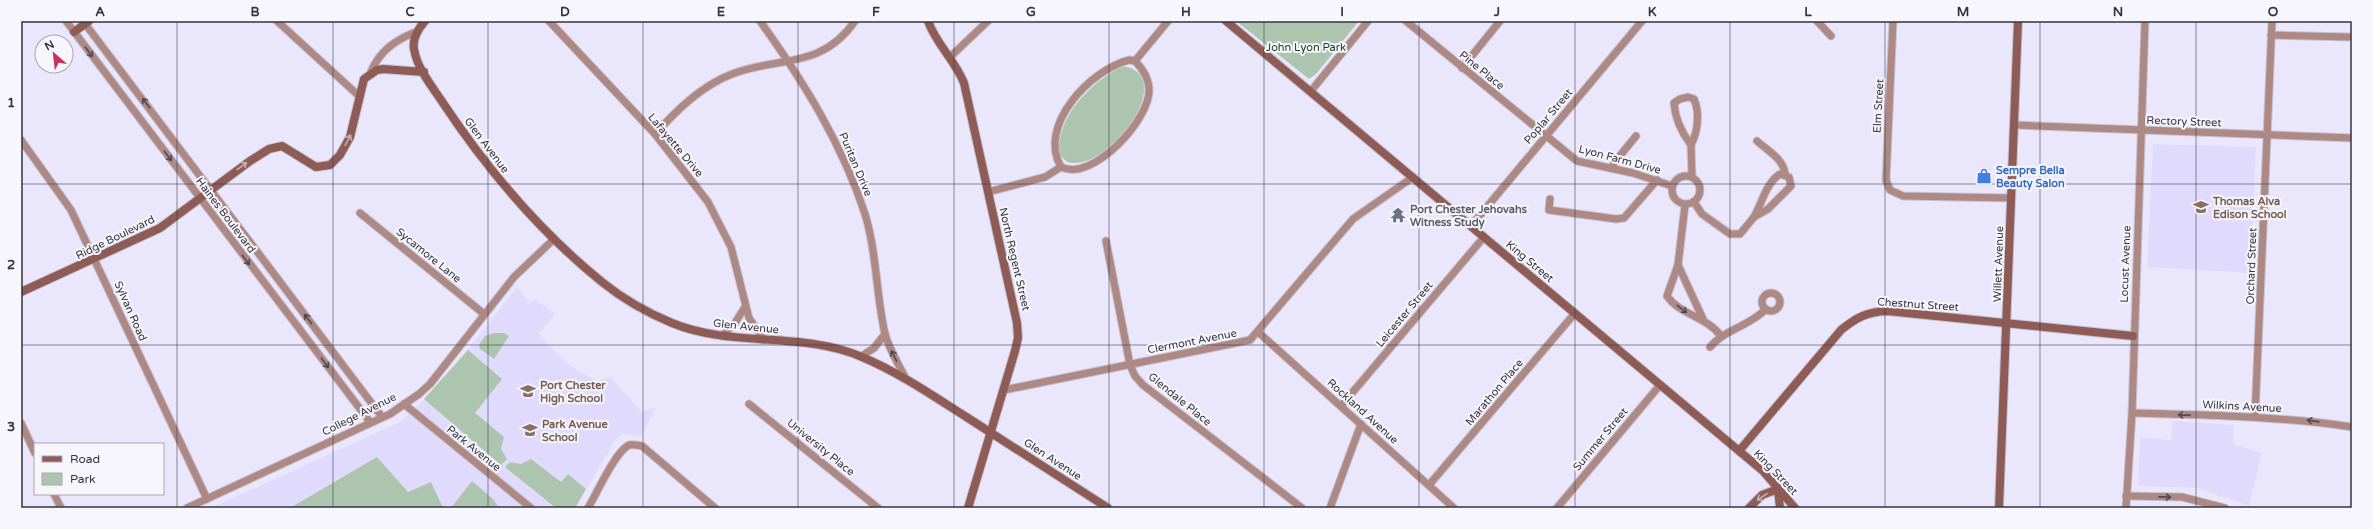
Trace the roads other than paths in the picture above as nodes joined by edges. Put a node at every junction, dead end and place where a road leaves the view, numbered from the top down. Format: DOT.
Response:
graph roads {
  1 [pos="66,21"];
  2 [pos="277,21"];
  3 [pos="425,21"];
  4 [pos="549,21"];
  5 [pos="760,21"];
  6 [pos="854,21"];
  7 [pos="928,21"];
  8 [pos="988,21"];
  9 [pos="1168,21"];
  10 [pos="1226,21"];
  11 [pos="1368,21"];
  12 [pos="1406,21"];
  13 [pos="1500,21"];
  14 [pos="1642,21"];
  15 [pos="1816,21"];
  16 [pos="1893,21"];
  17 [pos="2018,21"];
  18 [pos="2145,21"];
  19 [pos="2272,21"];
  20 [pos="86,22"];
  21 [pos="418,30"];
  22 [pos="74,32"];
  23 [pos="2272,35"];
  24 [pos="1831,36"];
  25 [pos="2349,37"];
  26 [pos="950,57"];
  27 [pos="1135,61"];
  28 [pos="789,63"];
  29 [pos="1462,68"];
  30 [pos="424,72"];
  31 [pos="370,74"];
  32 [pos="1311,91"];
  33 [pos="359,96"];
  34 [pos="2015,125"];
  35 [pos="2141,131"];
  36 [pos="655,134"];
  37 [pos="2268,135"];
  38 [pos="1545,136"];
  39 [pos="1636,136"];
  40 [pos="2352,138"];
  41 [pos="21,140"];
  42 [pos="1757,141"];
  43 [pos="1691,145"];
  44 [pos="1061,167"];
  45 [pos="1612,168"];
  46 [pos="1785,175"];
  47 [pos="1413,177"];
  48 [pos="1692,177"];
  49 [pos="1657,180"];
  50 [pos="1672,186"];
  51 [pos="211,189"];
  52 [pos="988,192"];
  53 [pos="199,198"];
  54 [pos="2011,198"];
  55 [pos="1550,199"];
  56 [pos="1694,202"];
  57 [pos="1685,205"];
  58 [pos="360,213"];
  59 [pos="1754,217"];
  60 [pos="1472,226"];
  61 [pos="1484,237"];
  62 [pos="554,239"];
  63 [pos="1106,241"];
  64 [pos="95,260"];
  65 [pos="1678,265"];
  66 [pos="21,292"];
  67 [pos="745,307"];
  68 [pos="1766,309"];
  69 [pos="1575,313"];
  70 [pos="484,314"];
  71 [pos="1703,319"];
  72 [pos="2006,323"];
  73 [pos="1258,332"];
  74 [pos="885,334"];
  75 [pos="722,336"];
  76 [pos="1721,336"];
  77 [pos="2133,336"];
  78 [pos="764,340"];
  79 [pos="1710,347"];
  80 [pos="862,356"];
  81 [pos="1130,365"];
  82 [pos="905,377"];
  83 [pos="1660,385"];
  84 [pos="1004,390"];
  85 [pos="404,404"];
  86 [pos="749,404"];
  87 [pos="1341,406"];
  88 [pos="2132,413"];
  89 [pos="2255,416"];
  90 [pos="382,417"];
  91 [pos="370,422"];
  92 [pos="21,423"];
  93 [pos="1361,424"];
  94 [pos="2352,427"];
  95 [pos="990,432"];
  96 [pos="34,451"];
  97 [pos="1739,451"];
  98 [pos="1430,485"];
  99 [pos="1778,489"];
  100 [pos="54,495"];
  101 [pos="2126,496"];
  102 [pos="207,499"];
  103 [pos="61,508"];
  104 [pos="187,508"];
  105 [pos="531,508"];
  106 [pos="588,508"];
  107 [pos="715,508"];
  108 [pos="878,508"];
  109 [pos="968,508"];
  110 [pos="1108,508"];
  111 [pos="1302,508"];
  112 [pos="1330,508"];
  113 [pos="1454,508"];
  114 [pos="1557,508"];
  115 [pos="1749,508"];
  116 [pos="1780,508"];
  117 [pos="1795,508"];
  118 [pos="1999,508"];
  119 [pos="2126,508"];
  120 [pos="2225,508"];
  1 -- 22 [label="street, Haines Boulevard"];
  2 -- 33 [label="street"];
  3 -- 21 [label="street"];
  4 -- 36 [label="street, Lafayette Drive"];
  5 -- 28 [label="street, Puritan Drive"];
  6 -- 28 [label="street"];
  7 -- 26 [label="street, North Regent Street"];
  8 -- 26 [label="street"];
  9 -- 27 [label="street"];
  10 -- 32 [label="street, King Street"];
  11 -- 32 [label="street"];
  12 -- 29 [label="street, Pine Place"];
  13 -- 29 [label="street"];
  14 -- 38 [label="street, Poplar Street"];
  15 -- 24 [label="street"];
  16 -- 54 [label="street, Elm Street"];
  17 -- 34 [label="street, Willett Avenue"];
  18 -- 35 [label="street, Locust Avenue"];
  19 -- 23 [label="street, Orchard Street"];
  20 -- 22 [label="street"];
  51 -- 20 [label="street, Haines Boulevard, one-way"];
  21 -- 30 [label="street, Glen Avenue"];
  21 -- 31 [label="street"];
  22 -- 53 [label="street, Haines Boulevard, one-way"];
  23 -- 25 [label="street"];
  23 -- 37 [label="street, Orchard Street"];
  26 -- 52 [label="street, North Regent Street"];
  27 -- 44 [label="street"];
  27 -- 44 [label="street"];
  28 -- 36 [label="street"];
  28 -- 74 [label="street, Puritan Drive"];
  29 -- 38 [label="street, Pine Place"];
  30 -- 31 [label="street"];
  30 -- 62 [label="street, Glen Avenue"];
  31 -- 33 [label="street, Ridge Boulevard"];
  32 -- 47 [label="street, King Street"];
  51 -- 33 [label="street, Ridge Boulevard, one-way"];
  34 -- 35 [label="street, Rectory Street"];
  34 -- 54 [label="street, Willett Avenue"];
  35 -- 37 [label="street, Rectory Street"];
  35 -- 77 [label="street, Locust Avenue"];
  36 -- 67 [label="street, Lafayette Drive"];
  37 -- 40 [label="street, Rectory Street"];
  37 -- 89 [label="street, Orchard Street"];
  38 -- 45 [label="street, Lyon Farm Drive"];
  38 -- 60 [label="street, Poplar Street"];
  39 -- 45 [label="street"];
  41 -- 64 [label="street, Sylvan Road"];
  42 -- 46 [label="street"];
  43 -- 43 [label="street"];
  43 -- 48 [label="street"];
  44 -- 52 [label="street"];
  45 -- 49 [label="street, Lyon Farm Drive"];
  46 -- 59 [label="street"];
  46 -- 59 [label="street"];
  47 -- 60 [label="street, King Street"];
  47 -- 73 [label="street, Clermont Avenue"];
  48 -- 50 [label="street, Lyon Farm Drive"];
  48 -- 56 [label="street"];
  49 -- 50 [label="street, Lyon Farm Drive"];
  49 -- 55 [label="street"];
  50 -- 57 [label="street, Lyon Farm Drive"];
  51 -- 53 [label="street, Ridge Boulevard"];
  90 -- 51 [label="street, Haines Boulevard, one-way"];
  52 -- 84 [label="street, North Regent Street"];
  53 -- 64 [label="street, Ridge Boulevard"];
  53 -- 91 [label="street, Haines Boulevard, one-way"];
  54 -- 72 [label="street, Willett Avenue"];
  56 -- 57 [label="street"];
  56 -- 59 [label="street"];
  57 -- 65 [label="street"];
  58 -- 70 [label="street, Sycamore Lane"];
  60 -- 61 [label="street, King Street"];
  61 -- 69 [label="street, King Street"];
  61 -- 87 [label="street, Leicester Street"];
  62 -- 70 [label="street, College Avenue"];
  62 -- 75 [label="street, Glen Avenue"];
  63 -- 81 [label="street, Glendale Place"];
  64 -- 66 [label="street, Ridge Boulevard"];
  64 -- 102 [label="street, Sylvan Road"];
  65 -- 71 [label="street"];
  65 -- 71 [label="street, one-way"];
  67 -- 75 [label="street"];
  67 -- 78 [label="street, Lafayette Drive"];
  68 -- 76 [label="street"];
  69 -- 83 [label="street, King Street"];
  69 -- 98 [label="street, Marathon Place"];
  70 -- 85 [label="street, College Avenue"];
  71 -- 76 [label="street"];
  72 -- 77 [label="street, Chestnut Street"];
  72 -- 97 [label="street, Chestnut Street"];
  72 -- 118 [label="street, Willett Avenue"];
  73 -- 81 [label="street, Clermont Avenue"];
  73 -- 87 [label="street, Rockland Avenue"];
  74 -- 80 [label="street"];
  82 -- 74 [label="street, Puritan Drive, one-way"];
  75 -- 78 [label="street, Glen Avenue"];
  76 -- 79 [label="street"];
  77 -- 88 [label="street, Locust Avenue"];
  78 -- 80 [label="street, Glen Avenue"];
  80 -- 82 [label="street, Glen Avenue"];
  81 -- 84 [label="street, Clermont Avenue"];
  81 -- 111 [label="street, Glendale Place"];
  82 -- 95 [label="street, Glen Avenue"];
  83 -- 97 [label="street, King Street"];
  83 -- 114 [label="street, Summer Street"];
  84 -- 95 [label="street, North Regent Street"];
  85 -- 90 [label="street, College Avenue"];
  85 -- 105 [label="street, Park Avenue"];
  86 -- 108 [label="street, University Place"];
  87 -- 93 [label="street, Rockland Avenue"];
  89 -- 88 [label="street, Wilkins Avenue, one-way"];
  88 -- 101 [label="street, Locust Avenue"];
  94 -- 89 [label="street, Wilkins Avenue, one-way"];
  90 -- 91 [label="street, College Avenue"];
  91 -- 102 [label="street, College Avenue"];
  92 -- 96 [label="street"];
  93 -- 98 [label="street, Rockland Avenue"];
  93 -- 112 [label="street"];
  95 -- 109 [label="street, North Regent Street"];
  95 -- 110 [label="street, Glen Avenue"];
  97 -- 99 [label="street, King Street"];
  98 -- 113 [label="street, Rockland Avenue"];
  99 -- 115 [label="street, one-way"];
  99 -- 116 [label="street"];
  99 -- 117 [label="street, King Street"];
  100 -- 103 [label="street"];
  101 -- 119 [label="street, Locust Avenue"];
  101 -- 120 [label="street, one-way"];
  102 -- 104 [label="street, College Avenue"];
  106 -- 107 [label="street"];
}
